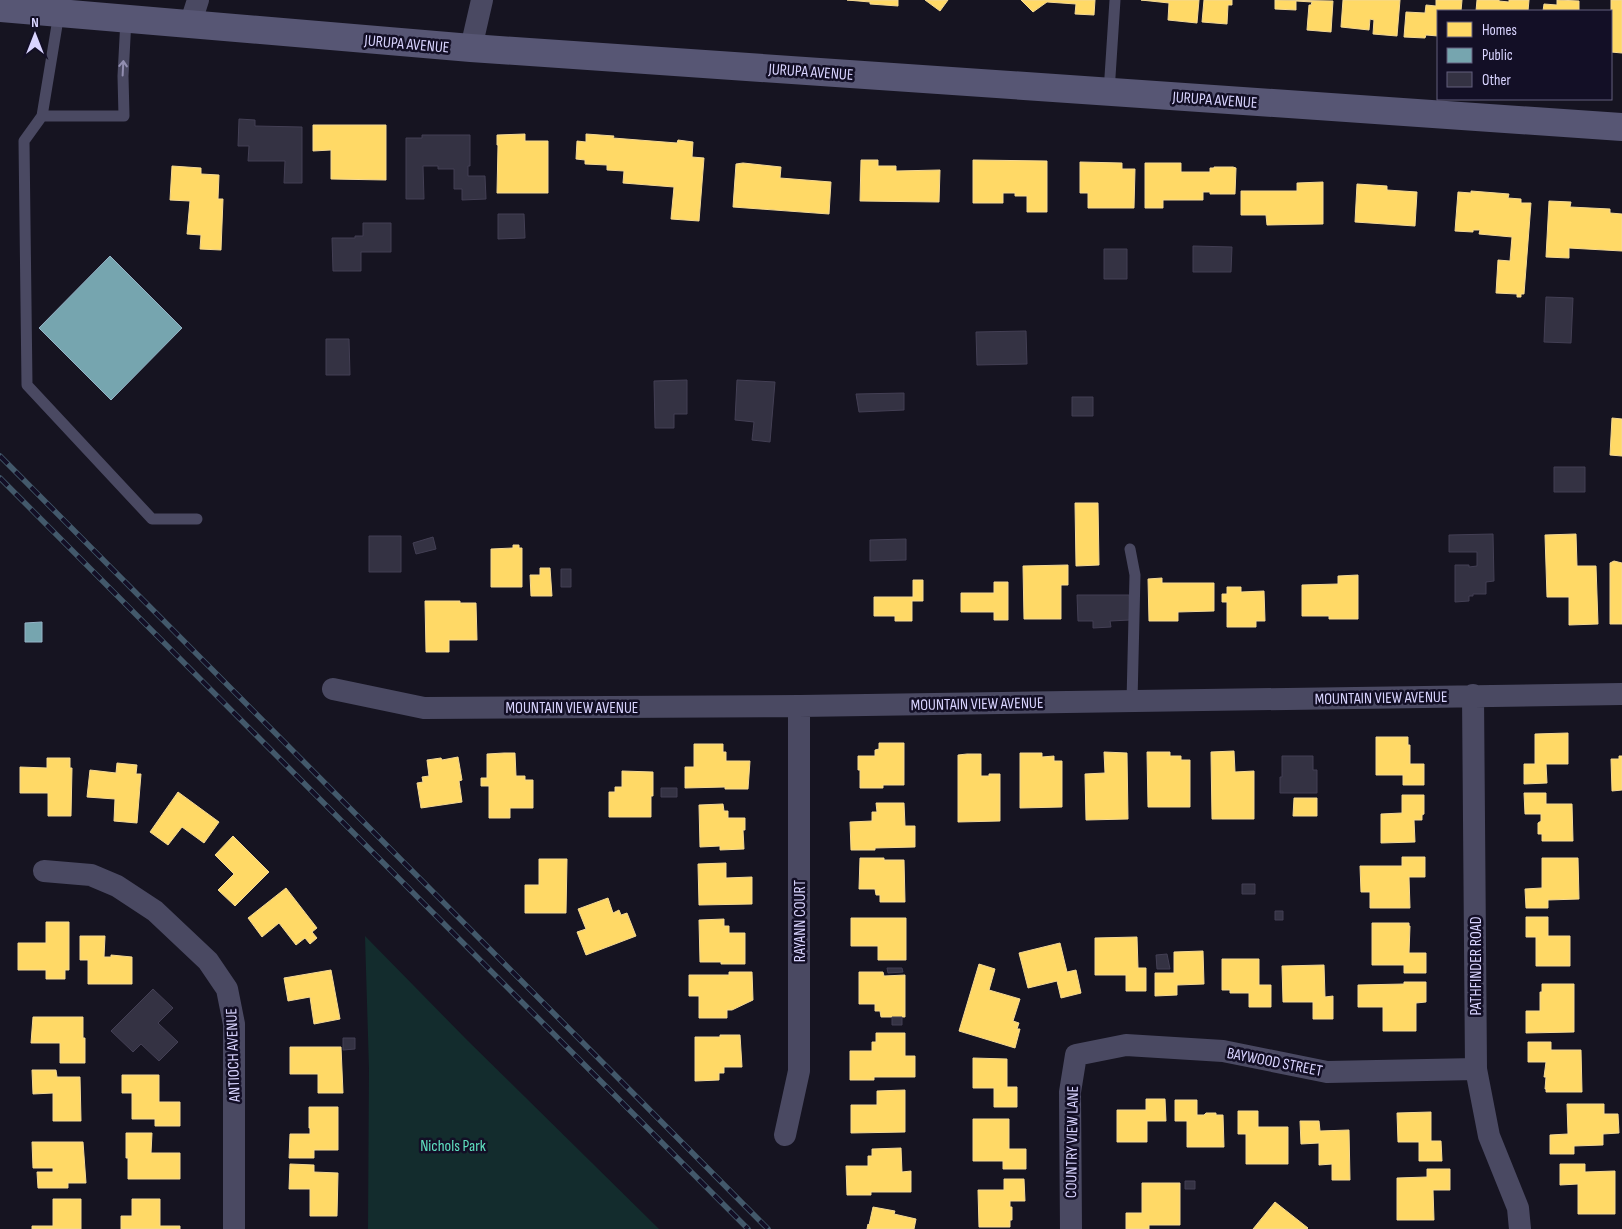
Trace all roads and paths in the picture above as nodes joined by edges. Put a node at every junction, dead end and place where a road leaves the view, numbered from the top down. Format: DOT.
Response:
graph roads {
  1 [pos="482,0"];
  2 [pos="1115,0"];
  3 [pos="0,8"];
  4 [pos="194,12"];
  5 [pos="59,13"];
  6 [pos="126,19"];
  7 [pos="471,48"];
  8 [pos="1109,92"];
  9 [pos="42,116"];
  10 [pos="1622,127"];
  11 [pos="197,519"];
  12 [pos="1130,549"];
  13 [pos="333,689"];
  14 [pos="1622,694"];
  15 [pos="1473,696"];
  16 [pos="1132,701"];
  17 [pos="799,706"];
  18 [pos="44,871"];
  19 [pos="1076,1055"];
  20 [pos="1476,1069"];
  21 [pos="785,1135"];
  22 [pos="234,1229"];
  23 [pos="1071,1229"];
  24 [pos="1520,1229"];
  1 -- 7 [label="street"];
  2 -- 8 [label="lane"];
  3 -- 5 [label="main road, JURUPA AVENUE"];
  4 -- 6 [label="main road, JURUPA AVENUE"];
  4 -- 7 [label="main road, JURUPA AVENUE"];
  5 -- 6 [label="main road, JURUPA AVENUE"];
  5 -- 9 [label="lane"];
  9 -- 6 [label="lane, one-way"];
  7 -- 8 [label="main road, JURUPA AVENUE"];
  8 -- 10 [label="main road, JURUPA AVENUE"];
  9 -- 11 [label="lane"];
  12 -- 16 [label="lane"];
  13 -- 17 [label="street, MOUNTAIN VIEW AVENUE"];
  14 -- 15 [label="street, MOUNTAIN VIEW AVENUE"];
  15 -- 16 [label="street, MOUNTAIN VIEW AVENUE"];
  15 -- 20 [label="street, PATHFINDER ROAD"];
  16 -- 17 [label="street, MOUNTAIN VIEW AVENUE"];
  17 -- 21 [label="street, RAYANN COURT"];
  18 -- 22 [label="street, ANTIOCH AVENUE"];
  19 -- 20 [label="street, BAYWOOD STREET"];
  19 -- 23 [label="street, COUNTRY VIEW LANE"];
  20 -- 24 [label="street, PATHFINDER ROAD"];
}
